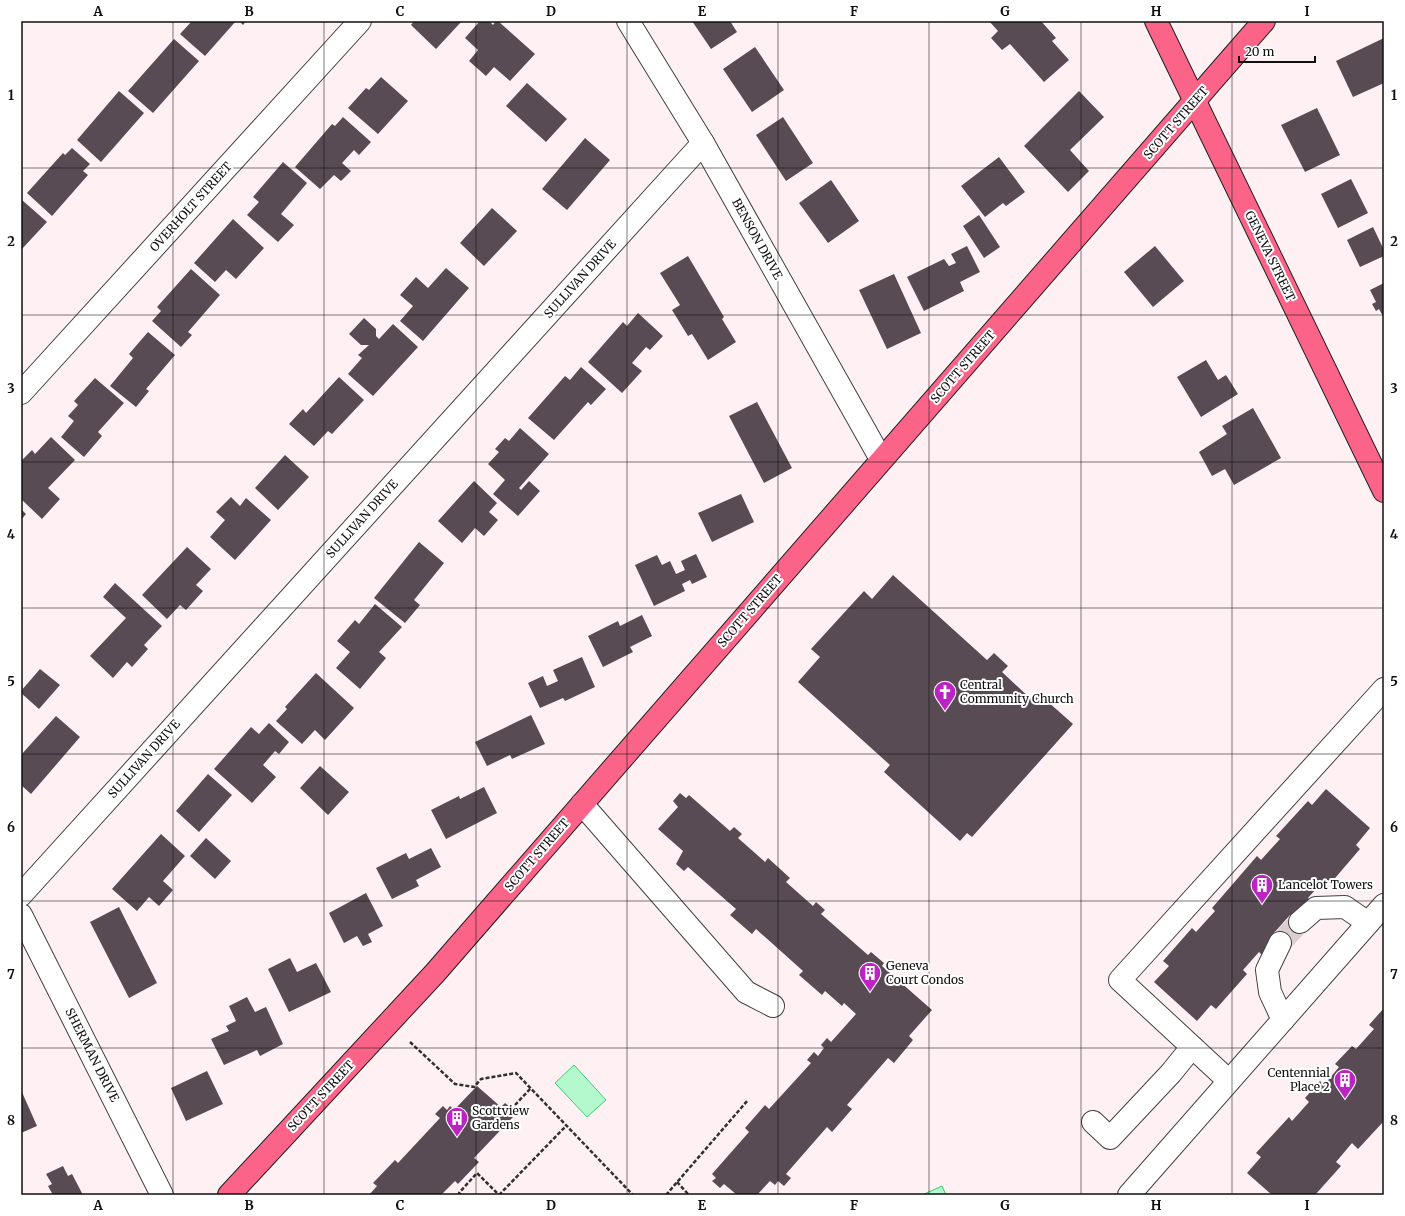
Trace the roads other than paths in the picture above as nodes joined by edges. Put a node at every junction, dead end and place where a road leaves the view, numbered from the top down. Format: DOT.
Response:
graph roads {
  1 [pos="360,21"];
  2 [pos="628,21"];
  3 [pos="1156,21"];
  4 [pos="1264,21"];
  5 [pos="1195,101"];
  6 [pos="703,143"];
  7 [pos="21,393"];
  8 [pos="881,459"];
  9 [pos="1384,491"];
  10 [pos="1384,689"];
  11 [pos="582,804"];
  12 [pos="21,895"];
  13 [pos="1384,905"];
  14 [pos="21,915"];
  15 [pos="1300,922"];
  16 [pos="1368,923"];
  17 [pos="1280,943"];
  18 [pos="773,1006"];
  19 [pos="1283,1020"];
  20 [pos="1192,1047"];
  21 [pos="1229,1081"];
  22 [pos="1094,1122"];
  23 [pos="162,1195"];
  24 [pos="229,1195"];
  25 [pos="1129,1195"];
  1 -- 7 [label="street, OVERHOLT STREET"];
  2 -- 6 [label="street, BENSON DRIVE"];
  3 -- 5 [label="main road, GENEVA STREET"];
  4 -- 5 [label="main road, SCOTT STREET"];
  5 -- 8 [label="main road, SCOTT STREET"];
  5 -- 9 [label="main road, GENEVA STREET"];
  6 -- 8 [label="street, BENSON DRIVE"];
  6 -- 12 [label="street, SULLIVAN DRIVE"];
  8 -- 11 [label="main road, SCOTT STREET"];
  10 -- 20 [label="street"];
  11 -- 18 [label="street"];
  11 -- 24 [label="main road, SCOTT STREET"];
  13 -- 16 [label="street"];
  14 -- 23 [label="street, SHERMAN DRIVE"];
  15 -- 16 [label="street"];
  16 -- 19 [label="street"];
  17 -- 19 [label="street"];
  19 -- 21 [label="street"];
  20 -- 21 [label="street"];
  20 -- 22 [label="street"];
  21 -- 25 [label="street"];
}
